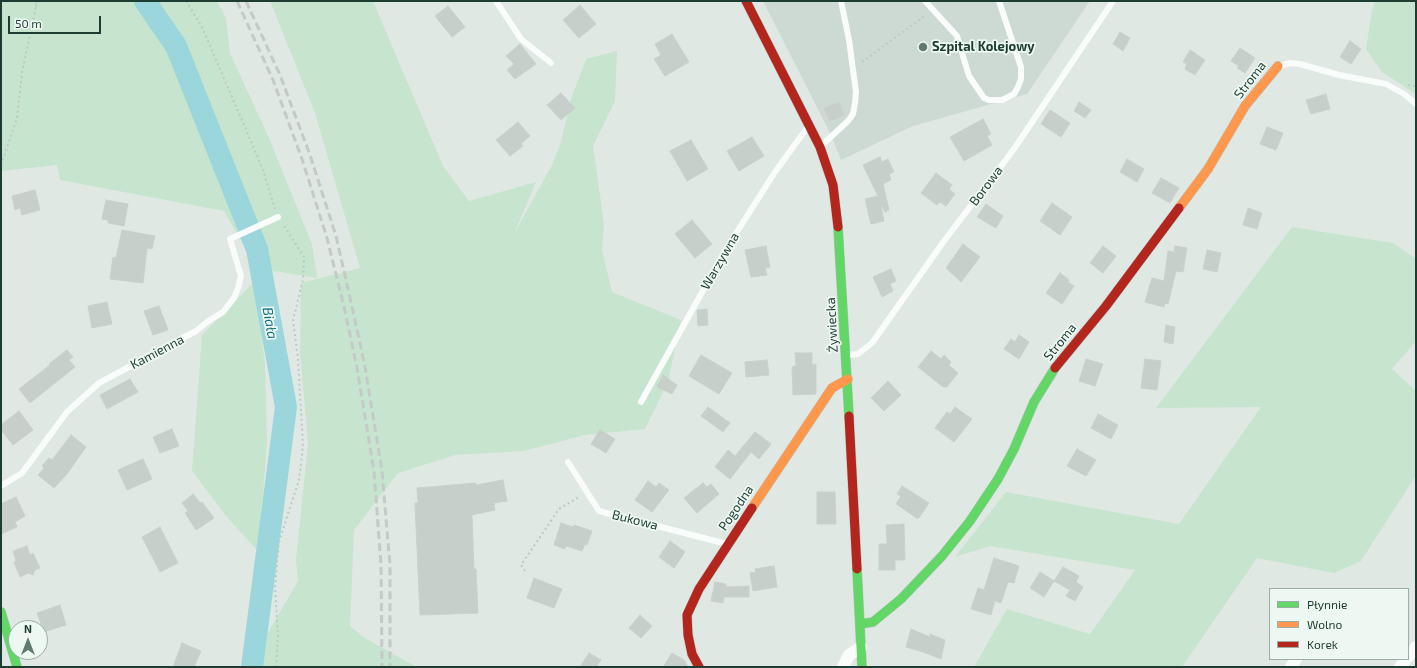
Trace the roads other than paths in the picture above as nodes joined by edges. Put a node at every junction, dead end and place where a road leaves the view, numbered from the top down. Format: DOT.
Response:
graph roads {
  1 [pos="496,1"];
  2 [pos="746,1"];
  3 [pos="841,1"];
  4 [pos="925,1"];
  5 [pos="999,1"];
  6 [pos="1113,1"];
  7 [pos="551,63"];
  8 [pos="1278,66"];
  9 [pos="1416,104"];
  10 [pos="808,126"];
  11 [pos="820,147"];
  12 [pos="278,217"];
  13 [pos="847,355"];
  14 [pos="848,379"];
  15 [pos="641,402"];
  16 [pos="568,462"];
  17 [pos="1,486"];
  18 [pos="728,544"];
  19 [pos="1,612"];
  20 [pos="860,624"];
  21 [pos="861,647"];
  22 [pos="1416,647"];
  23 [pos="1409,656"];
  24 [pos="16,667"];
  25 [pos="699,667"];
  26 [pos="844,667"];
  27 [pos="862,667"];
  1 -- 7 [label="lane"];
  2 -- 10 [label="street, Żywiecka"];
  3 -- 11 [label="lane"];
  4 -- 5 [label="lane"];
  6 -- 13 [label="lane, Borowa"];
  8 -- 9 [label="lane"];
  8 -- 20 [label="street, Stroma"];
  10 -- 11 [label="street, Żywiecka"];
  10 -- 15 [label="lane, Warzywna"];
  11 -- 13 [label="street, Żywiecka"];
  12 -- 17 [label="lane, Kamienna"];
  13 -- 14 [label="street, Żywiecka"];
  14 -- 18 [label="street, Pogodna"];
  14 -- 20 [label="street, Żywiecka"];
  16 -- 18 [label="lane, Bukowa"];
  18 -- 25 [label="street, Pogodna"];
  19 -- 24 [label="street"];
  20 -- 21 [label="street, Żywiecka"];
  21 -- 26 [label="street"];
  21 -- 27 [label="street, Żywiecka"];
  22 -- 23 [label="street"];
}
